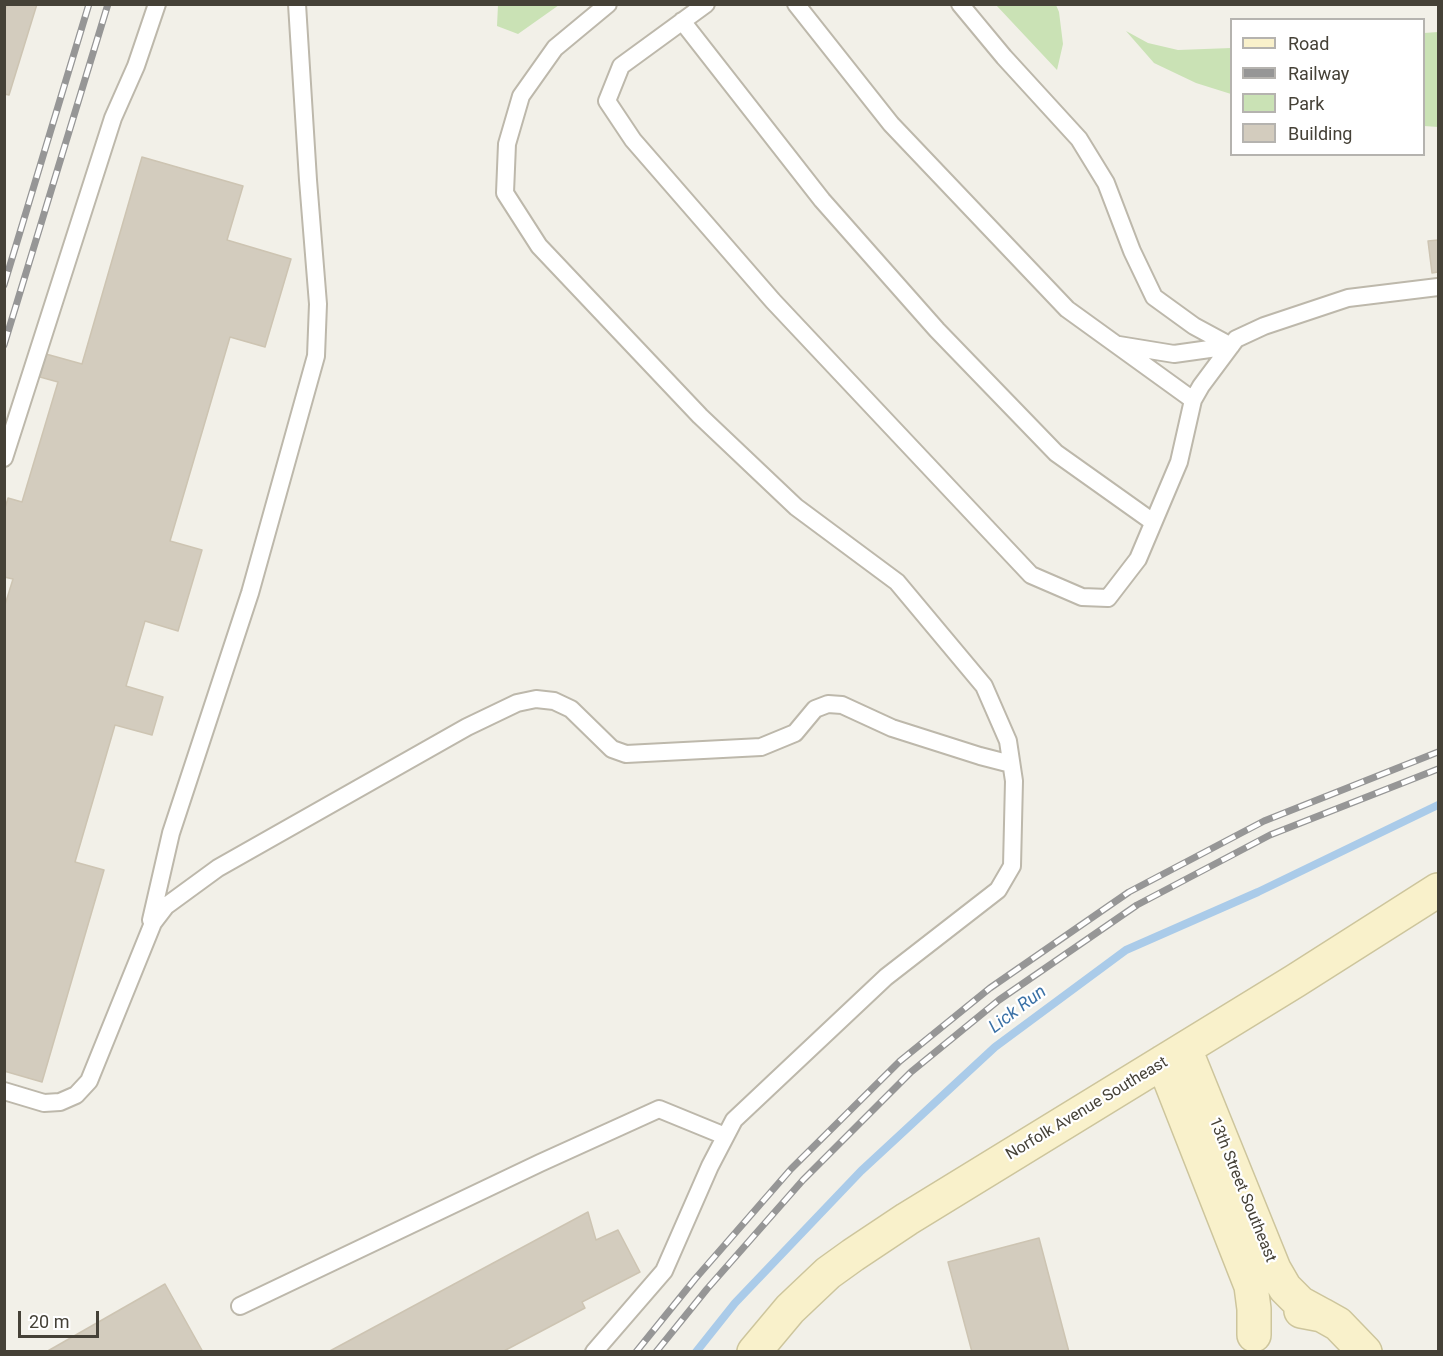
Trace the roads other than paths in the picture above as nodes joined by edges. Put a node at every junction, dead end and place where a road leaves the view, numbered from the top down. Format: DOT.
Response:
graph roads {
  1 [pos="157,4"];
  2 [pos="297,4"];
  3 [pos="608,4"];
  4 [pos="706,4"];
  5 [pos="796,4"];
  6 [pos="960,4"];
  7 [pos="682,21"];
  8 [pos="1438,287"];
  9 [pos="1116,345"];
  10 [pos="1231,346"];
  11 [pos="1193,400"];
  12 [pos="4,459"];
  13 [pos="1153,522"];
  14 [pos="1011,764"];
  15 [pos="1438,890"];
  16 [pos="149,933"];
  17 [pos="1174,1055"];
  18 [pos="4,1091"];
  19 [pos="725,1136"];
  20 [pos="240,1306"];
  21 [pos="1322,1315"];
  22 [pos="1250,1343"];
  23 [pos="1357,1347"];
  24 [pos="594,1352"];
  25 [pos="754,1352"];
  1 -- 12 [label="lane"];
  2 -- 16 [label="lane"];
  3 -- 14 [label="lane"];
  4 -- 7 [label="lane"];
  5 -- 9 [label="lane"];
  6 -- 10 [label="lane"];
  7 -- 13 [label="lane"];
  7 -- 13 [label="lane"];
  8 -- 10 [label="lane"];
  9 -- 10 [label="lane"];
  9 -- 11 [label="lane"];
  10 -- 11 [label="lane"];
  11 -- 13 [label="lane"];
  14 -- 16 [label="lane"];
  14 -- 19 [label="lane"];
  15 -- 17 [label="street, Norfolk Avenue Southeast"];
  16 -- 18 [label="lane"];
  17 -- 21 [label="street, 13th Street Southeast"];
  17 -- 22 [label="street, 13th Street Southeast"];
  17 -- 25 [label="street, Norfolk Avenue Southeast"];
  19 -- 20 [label="lane"];
  19 -- 24 [label="lane"];
  21 -- 22 [label="street"];
  21 -- 23 [label="street, 13th Street Southeast"];
}
